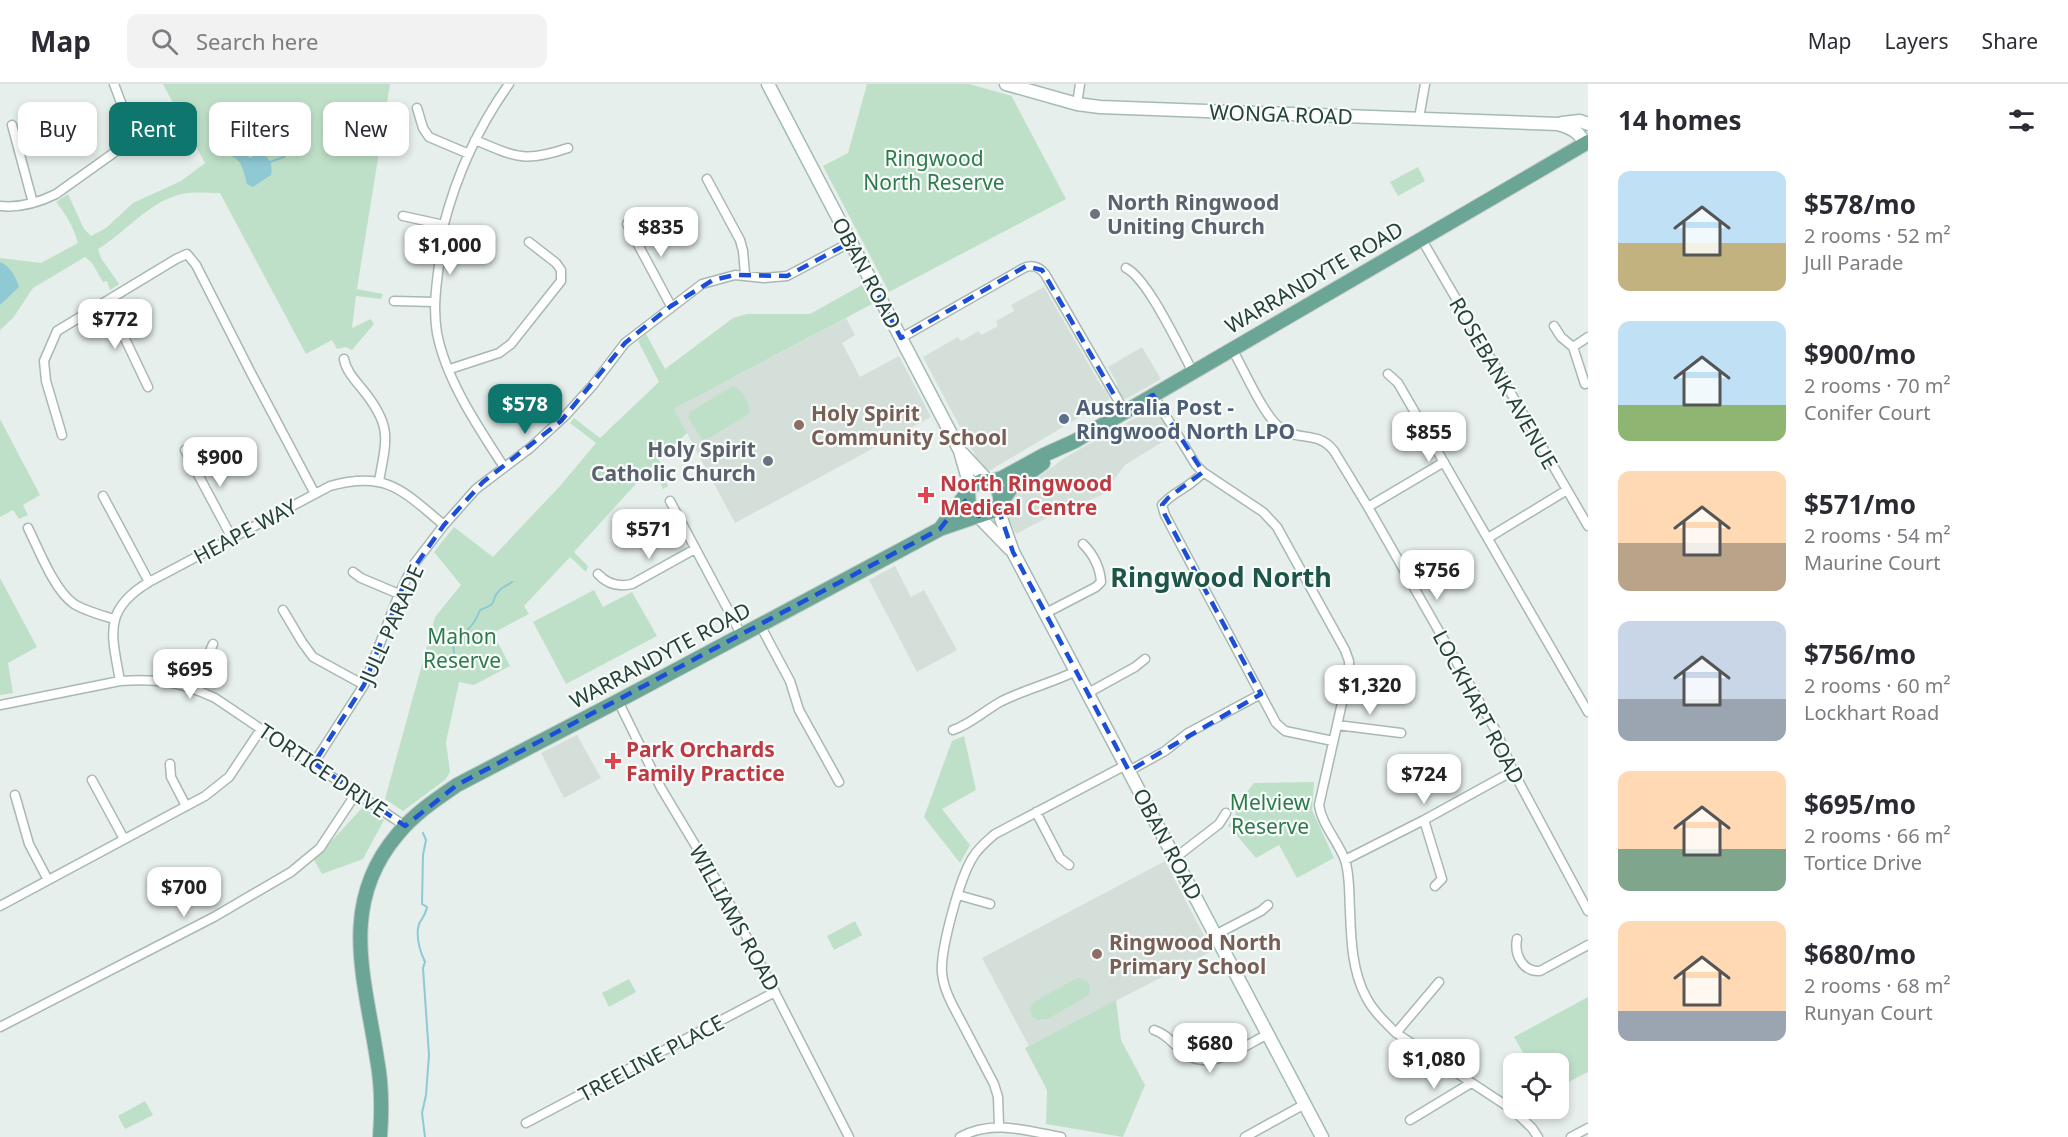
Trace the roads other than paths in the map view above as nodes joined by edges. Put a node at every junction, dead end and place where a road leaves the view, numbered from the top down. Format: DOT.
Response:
graph roads {
  1 [pos="114,84"];
  2 [pos="509,84"];
  3 [pos="1006,84"];
  4 [pos="1080,84"];
  5 [pos="1425,84"];
  6 [pos="769,88"];
  7 [pos="1077,104"];
  8 [pos="417,108"];
  9 [pos="1419,118"];
  10 [pos="1558,124"];
  11 [pos="1588,124"];
  12 [pos="12,125"];
  13 [pos="475,141"];
  14 [pos="1587,143"];
  15 [pos="568,148"];
  16 [pos="469,154"];
  17 [pos="707,178"];
  18 [pos="33,203"];
  19 [pos="0,206"];
  20 [pos="403,216"];
  21 [pos="627,224"];
  22 [pos="444,225"];
  23 [pos="1422,240"];
  24 [pos="529,242"];
  25 [pos="851,242"];
  26 [pos="1126,268"];
  27 [pos="746,274"];
  28 [pos="107,301"];
  29 [pos="394,301"];
  30 [pos="434,302"];
  31 [pos="672,306"];
  32 [pos="1554,326"];
  33 [pos="1588,337"];
  34 [pos="901,338"];
  35 [pos="1573,347"];
  36 [pos="1232,350"];
  37 [pos="344,358"];
  38 [pos="450,369"];
  39 [pos="1193,372"];
  40 [pos="1388,374"];
  41 [pos="1586,384"];
  42 [pos="148,387"];
  43 [pos="1153,395"];
  44 [pos="1125,412"];
  45 [pos="62,435"];
  46 [pos="1061,448"];
  47 [pos="185,450"];
  48 [pos="960,451"];
  49 [pos="1444,462"];
  50 [pos="504,466"];
  51 [pos="1203,472"];
  52 [pos="379,481"];
  53 [pos="989,481"];
  54 [pos="1567,490"];
  55 [pos="968,493"];
  56 [pos="315,494"];
  57 [pos="103,496"];
  58 [pos="670,501"];
  59 [pos="1000,504"];
  60 [pos="1368,507"];
  61 [pos="978,516"];
  62 [pos="444,525"];
  63 [pos="1588,525"];
  64 [pos="28,528"];
  65 [pos="940,529"];
  66 [pos="232,538"];
  67 [pos="1488,538"];
  68 [pos="1083,544"];
  69 [pos="695,549"];
  70 [pos="1013,552"];
  71 [pos="353,572"];
  72 [pos="598,574"];
  73 [pos="149,582"];
  74 [pos="399,594"];
  75 [pos="283,610"];
  76 [pos="1046,613"];
  77 [pos="114,619"];
  78 [pos="760,625"];
  79 [pos="741,634"];
  80 [pos="213,644"];
  81 [pos="1145,659"];
  82 [pos="1076,671"];
  83 [pos="120,681"];
  84 [pos="364,686"];
  85 [pos="194,688"];
  86 [pos="1088,693"];
  87 [pos="1261,694"];
  88 [pos="618,701"];
  89 [pos="0,705"];
  90 [pos="1588,712"];
  91 [pos="1337,725"];
  92 [pos="261,729"];
  93 [pos="953,730"];
  94 [pos="1401,733"];
  95 [pos="1333,741"];
  96 [pos="314,763"];
  97 [pos="170,764"];
  98 [pos="1128,768"];
  99 [pos="1513,771"];
  100 [pos="93,780"];
  101 [pos="839,782"];
  102 [pos="357,792"];
  103 [pos="15,795"];
  104 [pos="186,806"];
  105 [pos="1036,812"];
  106 [pos="1226,813"];
  107 [pos="1424,820"];
  108 [pos="405,826"];
  109 [pos="124,839"];
  110 [pos="1175,858"];
  111 [pos="1345,860"];
  112 [pos="1069,865"];
  113 [pos="48,880"];
  114 [pos="1435,886"];
  115 [pos="958,896"];
  116 [pos="990,904"];
  117 [pos="1587,904"];
  118 [pos="1268,905"];
  119 [pos="0,906"];
  120 [pos="1215,935"];
  121 [pos="1517,939"];
  122 [pos="1588,945"];
  123 [pos="1439,982"];
  124 [pos="775,992"];
  125 [pos="0,1027"];
  126 [pos="1154,1030"];
  127 [pos="1396,1033"];
  128 [pos="1268,1034"];
  129 [pos="1471,1083"];
  130 [pos="1305,1104"];
  131 [pos="1410,1120"];
  132 [pos="526,1123"];
  133 [pos="999,1126"];
  134 [pos="1588,1128"];
  135 [pos="380,1137"];
  136 [pos="849,1137"];
  137 [pos="960,1137"];
  138 [pos="1061,1137"];
  139 [pos="1245,1137"];
  140 [pos="1322,1137"];
  141 [pos="1538,1137"];
  142 [pos="1571,1137"];
  1 -- 18 [label="street"];
  2 -- 13 [label="street"];
  3 -- 7 [label="main road, WONGA ROAD"];
  4 -- 7 [label="street"];
  5 -- 9 [label="street"];
  6 -- 25 [label="main road, OBAN ROAD"];
  7 -- 9 [label="main road, WONGA ROAD"];
  8 -- 16 [label="street"];
  9 -- 10 [label="main road, WONGA ROAD"];
  10 -- 11 [label="main road, WONGA ROAD"];
  10 -- 14 [label="main road, WONGA ROAD"];
  12 -- 18 [label="street"];
  13 -- 15 [label="street"];
  13 -- 16 [label="street"];
  14 -- 23 [label="main road, WARRANDYTE ROAD"];
  16 -- 22 [label="street"];
  17 -- 27 [label="street"];
  18 -- 19 [label="street"];
  20 -- 22 [label="street"];
  21 -- 31 [label="street"];
  22 -- 30 [label="street"];
  23 -- 36 [label="main road, WARRANDYTE ROAD"];
  23 -- 54 [label="street, ROSEBANK AVENUE"];
  24 -- 38 [label="street"];
  25 -- 27 [label="street, JULL PARADE"];
  25 -- 34 [label="main road, OBAN ROAD"];
  26 -- 39 [label="street"];
  27 -- 31 [label="street, JULL PARADE"];
  28 -- 42 [label="street"];
  28 -- 45 [label="street"];
  28 -- 56 [label="street"];
  29 -- 30 [label="street"];
  30 -- 38 [label="street"];
  31 -- 50 [label="street, JULL PARADE"];
  32 -- 35 [label="street"];
  33 -- 35 [label="street"];
  34 -- 44 [label="street"];
  34 -- 48 [label="main road, OBAN ROAD"];
  35 -- 41 [label="street"];
  36 -- 39 [label="main road, WARRANDYTE ROAD"];
  36 -- 60 [label="street, LOCKHART ROAD"];
  37 -- 52 [label="street"];
  38 -- 50 [label="street"];
  39 -- 43 [label="main road, WARRANDYTE ROAD"];
  40 -- 49 [label="street"];
  43 -- 44 [label="main road, WARRANDYTE ROAD"];
  43 -- 51 [label="street"];
  44 -- 46 [label="main road, WARRANDYTE ROAD"];
  46 -- 53 [label="main road, WARRANDYTE ROAD"];
  46 -- 59 [label="main road, WARRANDYTE ROAD"];
  47 -- 66 [label="street"];
  48 -- 53 [label="main road, OBAN ROAD"];
  48 -- 55 [label="main road, OBAN ROAD"];
  49 -- 60 [label="street"];
  49 -- 67 [label="street"];
  50 -- 62 [label="street, JULL PARADE"];
  51 -- 87 [label="street"];
  51 -- 91 [label="street"];
  52 -- 56 [label="street, HEAPE WAY"];
  52 -- 62 [label="street, HEAPE WAY"];
  53 -- 55 [label="main road"];
  53 -- 59 [label="main road"];
  54 -- 63 [label="street, ROSEBANK AVENUE"];
  54 -- 67 [label="street"];
  55 -- 61 [label="main road"];
  55 -- 65 [label="main road, WARRANDYTE ROAD"];
  56 -- 66 [label="street, HEAPE WAY"];
  57 -- 73 [label="street"];
  58 -- 69 [label="street"];
  59 -- 61 [label="main road"];
  59 -- 70 [label="main road, OBAN ROAD"];
  60 -- 99 [label="street, LOCKHART ROAD"];
  61 -- 65 [label="main road, WARRANDYTE ROAD"];
  61 -- 70 [label="main road, OBAN ROAD"];
  62 -- 74 [label="street, JULL PARADE"];
  64 -- 77 [label="street"];
  65 -- 78 [label="main road, WARRANDYTE ROAD"];
  66 -- 73 [label="street, HEAPE WAY"];
  67 -- 90 [label="street"];
  68 -- 76 [label="street"];
  69 -- 72 [label="street"];
  69 -- 79 [label="street"];
  70 -- 76 [label="main road, OBAN ROAD"];
  71 -- 74 [label="street"];
  73 -- 77 [label="street, HEAPE WAY"];
  74 -- 84 [label="street, JULL PARADE"];
  75 -- 84 [label="street"];
  76 -- 82 [label="main road, OBAN ROAD"];
  77 -- 83 [label="street"];
  78 -- 79 [label="main road, WARRANDYTE ROAD"];
  78 -- 101 [label="street"];
  79 -- 88 [label="main road, WARRANDYTE ROAD"];
  80 -- 85 [label="street"];
  81 -- 86 [label="street"];
  82 -- 86 [label="main road, OBAN ROAD"];
  82 -- 93 [label="street"];
  83 -- 85 [label="street, TORTICE DRIVE"];
  83 -- 89 [label="street, TORTICE DRIVE"];
  84 -- 96 [label="street, JULL PARADE"];
  85 -- 92 [label="street, TORTICE DRIVE"];
  86 -- 98 [label="main road, OBAN ROAD"];
  87 -- 95 [label="street"];
  87 -- 98 [label="street"];
  88 -- 108 [label="main road, WARRANDYTE ROAD"];
  88 -- 124 [label="street, WILLIAMS ROAD"];
  91 -- 94 [label="street"];
  91 -- 95 [label="street"];
  92 -- 96 [label="street, TORTICE DRIVE"];
  92 -- 104 [label="street"];
  95 -- 111 [label="street"];
  96 -- 102 [label="street, TORTICE DRIVE"];
  97 -- 104 [label="street"];
  98 -- 105 [label="street"];
  98 -- 110 [label="main road, OBAN ROAD"];
  99 -- 107 [label="street"];
  99 -- 117 [label="street, LOCKHART ROAD"];
  100 -- 109 [label="street"];
  102 -- 108 [label="street, TORTICE DRIVE"];
  102 -- 125 [label="street"];
  103 -- 113 [label="street"];
  104 -- 109 [label="street"];
  105 -- 112 [label="street"];
  105 -- 115 [label="street"];
  106 -- 110 [label="street"];
  107 -- 111 [label="street"];
  107 -- 114 [label="street"];
  108 -- 135 [label="main road, WARRANDYTE ROAD"];
  109 -- 113 [label="street"];
  110 -- 120 [label="main road, OBAN ROAD"];
  111 -- 127 [label="street"];
  113 -- 119 [label="street"];
  115 -- 116 [label="street"];
  115 -- 133 [label="street"];
  118 -- 120 [label="street"];
  120 -- 128 [label="main road, OBAN ROAD"];
  121 -- 122 [label="street"];
  123 -- 127 [label="street"];
  124 -- 132 [label="street, TREELINE PLACE"];
  124 -- 136 [label="street, WILLIAMS ROAD"];
  126 -- 128 [label="street"];
  127 -- 129 [label="street"];
  128 -- 130 [label="main road, OBAN ROAD"];
  129 -- 131 [label="street"];
  129 -- 141 [label="street"];
  130 -- 139 [label="street"];
  130 -- 140 [label="main road, OBAN ROAD"];
  133 -- 137 [label="street"];
  133 -- 138 [label="street"];
  134 -- 142 [label="street"];
}
